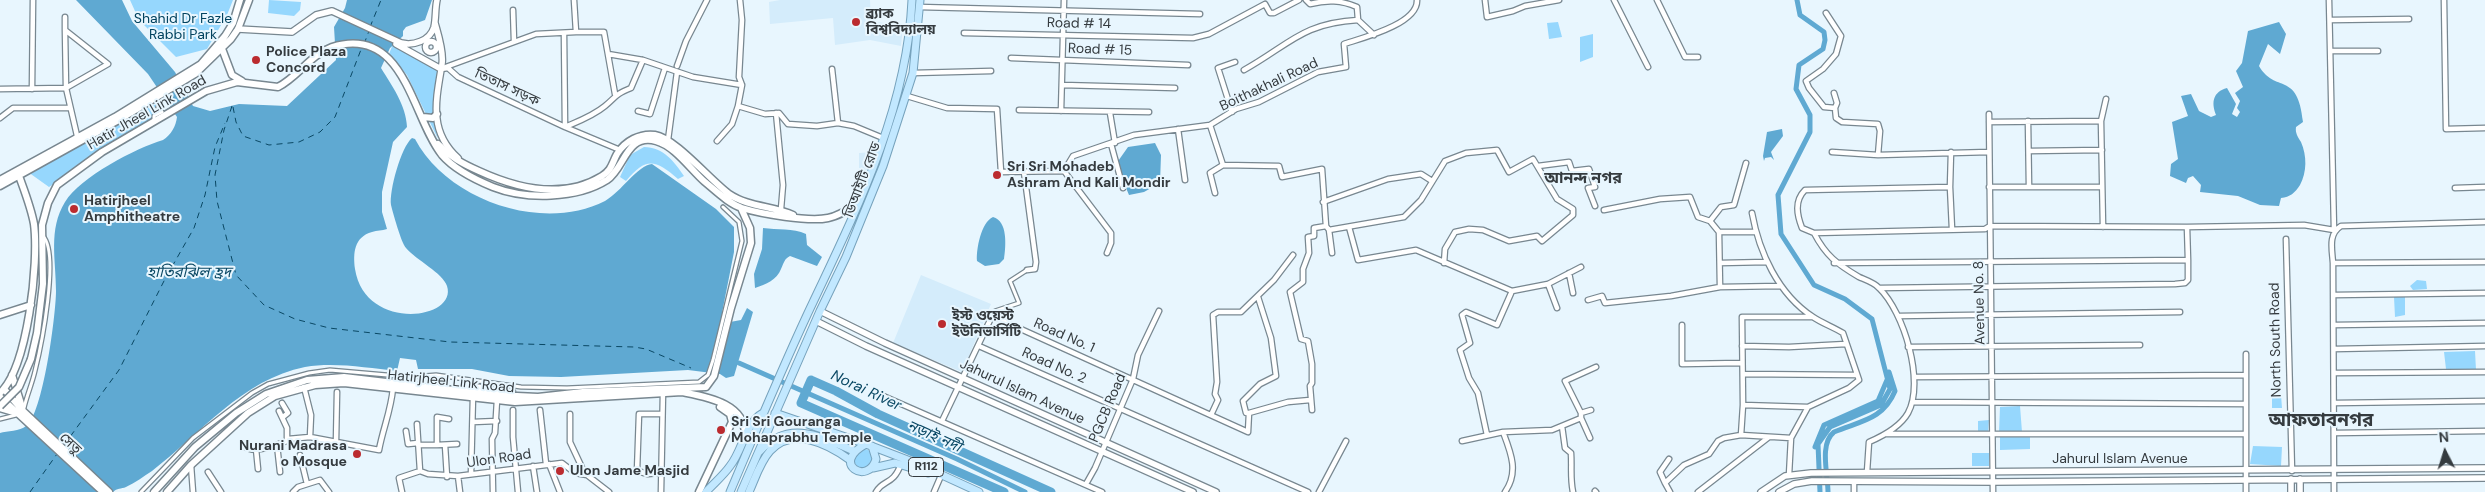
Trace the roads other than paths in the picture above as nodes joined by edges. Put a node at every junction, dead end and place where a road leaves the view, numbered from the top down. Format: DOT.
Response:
graph roads {
  1 [pos="33,0"];
  2 [pos="240,0"];
  3 [pos="249,0"];
  4 [pos="437,0"];
  5 [pos="574,0"];
  6 [pos="707,0"];
  7 [pos="740,0"];
  8 [pos="912,0"];
  9 [pos="1064,0"];
  10 [pos="1299,0"];
  11 [pos="1306,0"];
  12 [pos="1417,0"];
  13 [pos="1485,0"];
  14 [pos="1559,0"];
  15 [pos="1614,0"];
  16 [pos="1657,0"];
  17 [pos="2329,0"];
  18 [pos="2444,0"];
  19 [pos="919,3"];
  20 [pos="513,10"];
  21 [pos="1064,10"];
  22 [pos="1826,13"];
  23 [pos="1200,14"];
  24 [pos="65,17"];
  25 [pos="434,19"];
  26 [pos="2408,19"];
  27 [pos="1358,20"];
  28 [pos="2330,20"];
  29 [pos="238,29"];
  30 [pos="65,30"];
  31 [pos="576,32"];
  32 [pos="564,33"];
  33 [pos="964,33"];
  34 [pos="1063,35"];
  35 [pos="1374,35"];
  36 [pos="426,41"];
  37 [pos="514,42"];
  38 [pos="402,45"];
  39 [pos="221,46"];
  40 [pos="438,46"];
  41 [pos="427,51"];
  42 [pos="2330,51"];
  43 [pos="2378,51"];
  44 [pos="608,54"];
  45 [pos="1698,57"];
  46 [pos="421,58"];
  47 [pos="1011,58"];
  48 [pos="642,60"];
  49 [pos="1062,60"];
  50 [pos="1236,62"];
  51 [pos="1188,65"];
  52 [pos="677,66"];
  53 [pos="1648,67"];
  54 [pos="665,68"];
  55 [pos="441,69"];
  56 [pos="832,69"];
  57 [pos="1244,70"];
  58 [pos="677,72"];
  59 [pos="991,72"];
  60 [pos="913,73"];
  61 [pos="243,82"];
  62 [pos="742,85"];
  63 [pos="1062,85"];
  64 [pos="66,88"];
  65 [pos="1175,88"];
  66 [pos="0,89"];
  67 [pos="32,89"];
  68 [pos="1834,93"];
  69 [pos="615,94"];
  70 [pos="907,96"];
  71 [pos="2106,99"];
  72 [pos="738,106"];
  73 [pos="158,107"];
  74 [pos="70,108"];
  75 [pos="1835,108"];
  76 [pos="1019,110"];
  77 [pos="638,111"];
  78 [pos="1061,111"];
  79 [pos="1110,112"];
  80 [pos="1150,112"];
  81 [pos="1232,112"];
  82 [pos="776,113"];
  83 [pos="437,114"];
  84 [pos="1989,114"];
  85 [pos="423,117"];
  86 [pos="0,118"];
  87 [pos="154,121"];
  88 [pos="2028,121"];
  89 [pos="2101,121"];
  90 [pos="1989,122"];
  91 [pos="838,123"];
  92 [pos="1210,125"];
  93 [pos="565,127"];
  94 [pos="2485,128"];
  95 [pos="1178,129"];
  96 [pos="432,138"];
  97 [pos="884,138"];
  98 [pos="78,139"];
  99 [pos="668,140"];
  100 [pos="717,141"];
  101 [pos="1113,143"];
  102 [pos="620,150"];
  103 [pos="2102,150"];
  104 [pos="2029,151"];
  105 [pos="1832,152"];
  106 [pos="1951,152"];
  107 [pos="1989,152"];
  108 [pos="1878,155"];
  109 [pos="1746,163"];
  110 [pos="1223,165"];
  111 [pos="1538,166"];
  112 [pos="471,168"];
  113 [pos="1064,171"];
  114 [pos="1024,172"];
  115 [pos="18,173"];
  116 [pos="0,180"];
  117 [pos="1185,180"];
  118 [pos="1432,181"];
  119 [pos="0,186"];
  120 [pos="1950,187"];
  121 [pos="1989,187"];
  122 [pos="2029,187"];
  123 [pos="2102,187"];
  124 [pos="1123,188"];
  125 [pos="2455,188"];
  126 [pos="2485,188"];
  127 [pos="1215,193"];
  128 [pos="525,194"];
  129 [pos="1323,202"];
  130 [pos="858,203"];
  131 [pos="1595,206"];
  132 [pos="723,207"];
  133 [pos="741,208"];
  134 [pos="781,209"];
  135 [pos="1604,210"];
  136 [pos="1752,213"];
  137 [pos="799,218"];
  138 [pos="1710,221"];
  139 [pos="2485,222"];
  140 [pos="1990,226"];
  141 [pos="1349,227"];
  142 [pos="2187,227"];
  143 [pos="1327,228"];
  144 [pos="1952,228"];
  145 [pos="2103,228"];
  146 [pos="2334,230"];
  147 [pos="1719,232"];
  148 [pos="1755,232"];
  149 [pos="1800,232"];
  150 [pos="1814,233"];
  151 [pos="38,236"];
  152 [pos="2286,239"];
  153 [pos="1108,252"];
  154 [pos="1332,253"];
  155 [pos="1294,255"];
  156 [pos="2188,260"];
  157 [pos="1767,262"];
  158 [pos="1990,262"];
  159 [pos="2485,262"];
  160 [pos="1444,263"];
  161 [pos="1720,263"];
  162 [pos="1834,263"];
  163 [pos="2333,263"];
  164 [pos="1581,267"];
  165 [pos="1027,270"];
  166 [pos="1568,273"];
  167 [pos="1548,284"];
  168 [pos="1781,286"];
  169 [pos="1991,286"];
  170 [pos="1720,288"];
  171 [pos="1879,288"];
  172 [pos="1512,291"];
  173 [pos="2485,292"];
  174 [pos="1573,293"];
  175 [pos="2334,295"];
  176 [pos="1258,297"];
  177 [pos="1588,300"];
  178 [pos="31,305"];
  179 [pos="1557,308"];
  180 [pos="1159,310"];
  181 [pos="820,311"];
  182 [pos="2180,312"];
  183 [pos="0,315"];
  184 [pos="1991,315"];
  185 [pos="992,316"];
  186 [pos="1898,316"];
  187 [pos="1813,317"];
  188 [pos="833,318"];
  189 [pos="816,321"];
  190 [pos="2485,323"];
  191 [pos="1682,325"];
  192 [pos="2334,325"];
  193 [pos="828,327"];
  194 [pos="870,336"];
  195 [pos="885,343"];
  196 [pos="1846,344"];
  197 [pos="2140,345"];
  198 [pos="866,346"];
  199 [pos="979,346"];
  200 [pos="1742,346"];
  201 [pos="2485,346"];
  202 [pos="1908,347"];
  203 [pos="1992,347"];
  204 [pos="2334,349"];
  205 [pos="881,353"];
  206 [pos="2246,354"];
  207 [pos="1741,363"];
  208 [pos="933,364"];
  209 [pos="1596,367"];
  210 [pos="2485,372"];
  211 [pos="2334,373"];
  212 [pos="929,374"];
  213 [pos="1744,374"];
  214 [pos="1856,374"];
  215 [pos="12,375"];
  216 [pos="2246,375"];
  217 [pos="1992,377"];
  218 [pos="963,378"];
  219 [pos="1915,378"];
  220 [pos="1133,379"];
  221 [pos="421,385"];
  222 [pos="958,386"];
  223 [pos="304,387"];
  224 [pos="393,388"];
  225 [pos="687,389"];
  226 [pos="2,391"];
  227 [pos="454,391"];
  228 [pos="337,392"];
  229 [pos="663,392"];
  230 [pos="874,392"];
  231 [pos="473,394"];
  232 [pos="497,395"];
  233 [pos="702,396"];
  234 [pos="0,397"];
  235 [pos="1310,400"];
  236 [pos="2485,401"];
  237 [pos="1913,402"];
  238 [pos="282,403"];
  239 [pos="1992,403"];
  240 [pos="2335,403"];
  241 [pos="2246,404"];
  242 [pos="1743,405"];
  243 [pos="0,407"];
  244 [pos="1808,407"];
  245 [pos="1120,408"];
  246 [pos="513,410"];
  247 [pos="540,410"];
  248 [pos="1312,410"];
  249 [pos="1591,410"];
  250 [pos="279,411"];
  251 [pos="22,413"];
  252 [pos="763,413"];
  253 [pos="775,413"];
  254 [pos="1249,413"];
  255 [pos="570,414"];
  256 [pos="662,414"];
  257 [pos="1211,416"];
  258 [pos="1581,416"];
  259 [pos="283,417"];
  260 [pos="0,419"];
  261 [pos="449,419"];
  262 [pos="497,421"];
  263 [pos="942,421"];
  264 [pos="473,422"];
  265 [pos="417,424"];
  266 [pos="1562,426"];
  267 [pos="406,431"];
  268 [pos="2485,431"];
  269 [pos="1503,432"];
  270 [pos="2334,432"];
  271 [pos="1886,434"];
  272 [pos="2246,434"];
  273 [pos="1487,435"];
  274 [pos="1741,435"];
  275 [pos="1992,435"];
  276 [pos="1769,436"];
  277 [pos="310,437"];
  278 [pos="1590,438"];
  279 [pos="1791,438"];
  280 [pos="745,439"];
  281 [pos="287,440"];
  282 [pos="1462,440"];
  283 [pos="1346,441"];
  284 [pos="336,442"];
  285 [pos="1104,443"];
  286 [pos="418,444"];
  287 [pos="457,444"];
  288 [pos="277,445"];
  289 [pos="437,445"];
  290 [pos="445,445"];
  291 [pos="869,445"];
  292 [pos="245,447"];
  293 [pos="256,449"];
  294 [pos="854,451"];
  295 [pos="1102,451"];
  296 [pos="300,455"];
  297 [pos="1669,459"];
  298 [pos="850,460"];
  299 [pos="753,461"];
  300 [pos="548,464"];
  301 [pos="901,464"];
  302 [pos="191,465"];
  303 [pos="533,466"];
  304 [pos="516,468"];
  305 [pos="873,468"];
  306 [pos="2485,468"];
  307 [pos="258,469"];
  308 [pos="492,470"];
  309 [pos="2292,470"];
  310 [pos="2334,470"];
  311 [pos="420,471"];
  312 [pos="2246,471"];
  313 [pos="208,472"];
  314 [pos="280,472"];
  315 [pos="672,472"];
  316 [pos="1868,472"];
  317 [pos="1993,472"];
  318 [pos="471,474"];
  319 [pos="585,474"];
  320 [pos="660,474"];
  321 [pos="1789,475"];
  322 [pos="458,476"];
  323 [pos="447,477"];
  324 [pos="940,478"];
  325 [pos="2485,478"];
  326 [pos="2291,479"];
  327 [pos="2300,479"];
  328 [pos="2334,479"];
  329 [pos="2246,480"];
  330 [pos="1854,482"];
  331 [pos="1993,482"];
  332 [pos="1665,483"];
  333 [pos="307,484"];
  334 [pos="1086,484"];
  335 [pos="103,492"];
  336 [pos="109,492"];
  337 [pos="141,492"];
  338 [pos="154,492"];
  339 [pos="167,492"];
  340 [pos="193,492"];
  341 [pos="222,492"];
  342 [pos="292,492"];
  343 [pos="328,492"];
  344 [pos="402,492"];
  345 [pos="460,492"];
  346 [pos="493,492"];
  347 [pos="518,492"];
  348 [pos="538,492"];
  349 [pos="560,492"];
  350 [pos="609,492"];
  351 [pos="661,492"];
  352 [pos="699,492"];
  353 [pos="706,492"];
  354 [pos="730,492"];
  355 [pos="741,492"];
  356 [pos="749,492"];
  357 [pos="876,492"];
  358 [pos="934,492"];
  359 [pos="968,492"];
  360 [pos="979,492"];
  361 [pos="1102,492"];
  362 [pos="1193,492"];
  363 [pos="1216,492"];
  364 [pos="1308,492"];
  365 [pos="1319,492"];
  366 [pos="1505,492"];
  367 [pos="1573,492"];
  368 [pos="1670,492"];
  369 [pos="1698,492"];
  370 [pos="1761,492"];
  371 [pos="1779,492"];
  372 [pos="1854,492"];
  373 [pos="1993,492"];
  374 [pos="2246,492"];
  375 [pos="2291,492"];
  376 [pos="2300,492"];
  377 [pos="2334,492"];
  1 -- 67 [label="street"];
  2 -- 39 [label="main road"];
  3 -- 29 [label="main road"];
  4 -- 25 [label="street"];
  5 -- 31 [label="street"];
  6 -- 52 [label="street"];
  7 -- 62 [label="street"];
  8 -- 97 [label="main road, ডিআইটি রোড"];
  9 -- 21 [label="street"];
  10 -- 34 [label="street, Road # 14"];
  11 -- 27 [label="street"];
  12 -- 35 [label="street, Boithakhali Road"];
  13 -- 14 [label="street"];
  15 -- 53 [label="street"];
  16 -- 45 [label="street"];
  17 -- 28 [label="street"];
  18 -- 94 [label="street"];
  19 -- 21 [label="street"];
  19 -- 60 [label="main road, ডিআইটি রোড"];
  20 -- 37 [label="street"];
  21 -- 23 [label="street"];
  21 -- 34 [label="street"];
  22 -- 75 [label="street"];
  24 -- 30 [label="street"];
  25 -- 36 [label="street"];
  25 -- 40 [label="street"];
  26 -- 28 [label="street"];
  27 -- 35 [label="street"];
  27 -- 57 [label="street"];
  28 -- 42 [label="street"];
  29 -- 38 [label="street"];
  29 -- 39 [label="main road"];
  30 -- 64 [label="street"];
  30 -- 64 [label="street"];
  31 -- 32 [label="street"];
  31 -- 44 [label="street"];
  32 -- 37 [label="street"];
  32 -- 93 [label="street"];
  33 -- 34 [label="street, Road # 14"];
  34 -- 49 [label="street"];
  35 -- 81 [label="street, Boithakhali Road"];
  36 -- 38 [label="street"];
  36 -- 40 [label="street"];
  36 -- 41 [label="street"];
  37 -- 55 [label="street"];
  38 -- 46 [label="street"];
  39 -- 61 [label="main road"];
  39 -- 98 [label="main road"];
  40 -- 41 [label="street"];
  40 -- 55 [label="street"];
  41 -- 46 [label="street"];
  42 -- 43 [label="street"];
  42 -- 146 [label="street"];
  44 -- 48 [label="street"];
  44 -- 69 [label="street"];
  46 -- 55 [label="street"];
  47 -- 49 [label="street, Road # 15"];
  48 -- 54 [label="street"];
  48 -- 69 [label="street"];
  49 -- 51 [label="street, Road # 15"];
  49 -- 63 [label="street"];
  50 -- 81 [label="street"];
  54 -- 58 [label="street"];
  54 -- 77 [label="street"];
  55 -- 83 [label="street"];
  55 -- 93 [label="street, তিতাস সড়ক"];
  56 -- 91 [label="street"];
  58 -- 62 [label="street"];
  58 -- 99 [label="street"];
  59 -- 60 [label="street"];
  60 -- 70 [label="main road, ডিআইটি রোড"];
  61 -- 85 [label="main road, Hatir Jheel Link Road"];
  61 -- 87 [label="main road, Hatir Jheel Link Road"];
  62 -- 72 [label="street"];
  63 -- 65 [label="street"];
  63 -- 78 [label="street"];
  64 -- 67 [label="street"];
  64 -- 74 [label="street"];
  66 -- 67 [label="street"];
  68 -- 75 [label="street"];
  69 -- 93 [label="street"];
  70 -- 114 [label="street"];
  70 -- 181 [label="main road, ডিআইটি রোড"];
  71 -- 89 [label="street"];
  72 -- 82 [label="street"];
  72 -- 100 [label="street"];
  73 -- 87 [label="street"];
  74 -- 86 [label="street"];
  74 -- 98 [label="street"];
  75 -- 108 [label="street"];
  76 -- 78 [label="street"];
  78 -- 79 [label="street"];
  79 -- 80 [label="street"];
  79 -- 101 [label="street"];
  81 -- 92 [label="street, Boithakhali Road"];
  82 -- 91 [label="street"];
  82 -- 134 [label="street"];
  83 -- 85 [label="main road"];
  83 -- 112 [label="street"];
  84 -- 90 [label="street, Avenue No. 8"];
  85 -- 96 [label="main road"];
  87 -- 151 [label="main road, Hatir Jheel Link Road"];
  88 -- 89 [label="street"];
  88 -- 90 [label="street"];
  88 -- 104 [label="street"];
  89 -- 103 [label="street"];
  90 -- 107 [label="street, Avenue No. 8"];
  91 -- 97 [label="street"];
  92 -- 95 [label="street"];
  92 -- 110 [label="street"];
  93 -- 102 [label="street, তিতাস সড়ক"];
  95 -- 101 [label="street"];
  95 -- 117 [label="street"];
  96 -- 112 [label="main road"];
  96 -- 128 [label="main road"];
  97 -- 130 [label="main road, ডিআইটি রোড"];
  98 -- 115 [label="main road"];
  99 -- 102 [label="main road"];
  99 -- 134 [label="main road"];
  101 -- 113 [label="street"];
  101 -- 124 [label="street"];
  102 -- 112 [label="main road"];
  103 -- 104 [label="street"];
  103 -- 123 [label="street"];
  104 -- 122 [label="street"];
  105 -- 108 [label="street"];
  106 -- 107 [label="street"];
  106 -- 108 [label="street"];
  106 -- 120 [label="street"];
  107 -- 121 [label="street, Avenue No. 8"];
  109 -- 138 [label="street"];
  110 -- 127 [label="street"];
  110 -- 129 [label="street"];
  111 -- 118 [label="street"];
  111 -- 131 [label="street"];
  111 -- 160 [label="street"];
  112 -- 128 [label="main road"];
  113 -- 114 [label="street"];
  113 -- 153 [label="street"];
  114 -- 165 [label="street"];
  115 -- 116 [label="main road"];
  115 -- 119 [label="main road"];
  115 -- 151 [label="main road"];
  118 -- 129 [label="street"];
  118 -- 141 [label="street"];
  120 -- 144 [label="street"];
  120 -- 150 [label="street"];
  121 -- 122 [label="street"];
  121 -- 140 [label="street, Avenue No. 8"];
  122 -- 123 [label="street"];
  123 -- 145 [label="street"];
  125 -- 126 [label="street"];
  128 -- 133 [label="main road"];
  129 -- 143 [label="street"];
  130 -- 137 [label="main road"];
  130 -- 252 [label="main road, ডিআইটি রোড"];
  132 -- 337 [label="street"];
  133 -- 137 [label="main road"];
  133 -- 225 [label="main road"];
  134 -- 137 [label="main road"];
  135 -- 138 [label="street"];
  136 -- 148 [label="street"];
  138 -- 147 [label="street"];
  139 -- 146 [label="street"];
  140 -- 144 [label="street"];
  140 -- 145 [label="street"];
  140 -- 158 [label="street, Avenue No. 8"];
  141 -- 143 [label="street"];
  141 -- 160 [label="street"];
  142 -- 145 [label="street"];
  142 -- 146 [label="street"];
  142 -- 156 [label="street"];
  143 -- 154 [label="street"];
  143 -- 235 [label="street"];
  144 -- 150 [label="street"];
  146 -- 163 [label="street"];
  147 -- 148 [label="street"];
  147 -- 161 [label="street"];
  148 -- 157 [label="street"];
  149 -- 150 [label="street"];
  150 -- 162 [label="street"];
  151 -- 178 [label="main road"];
  151 -- 243 [label="main road, bridge"];
  151 -- 251 [label="street"];
  152 -- 309 [label="street, North South Road"];
  155 -- 176 [label="street"];
  156 -- 158 [label="street"];
  156 -- 169 [label="street"];
  157 -- 161 [label="street"];
  157 -- 168 [label="street"];
  158 -- 162 [label="street"];
  158 -- 169 [label="street, Avenue No. 8"];
  159 -- 163 [label="street"];
  160 -- 172 [label="street"];
  161 -- 170 [label="street"];
  162 -- 171 [label="street"];
  163 -- 175 [label="street"];
  164 -- 166 [label="street"];
  165 -- 185 [label="street"];
  166 -- 167 [label="street"];
  166 -- 174 [label="street"];
  167 -- 172 [label="street"];
  167 -- 179 [label="street"];
  168 -- 170 [label="street"];
  168 -- 187 [label="street"];
  169 -- 171 [label="street"];
  169 -- 184 [label="street, Avenue No. 8"];
  170 -- 177 [label="street"];
  171 -- 186 [label="street"];
  172 -- 273 [label="street"];
  173 -- 175 [label="street"];
  175 -- 192 [label="street"];
  176 -- 254 [label="street"];
  176 -- 257 [label="street"];
  178 -- 183 [label="main road"];
  178 -- 215 [label="main road"];
  180 -- 220 [label="street, PGCB Road"];
  181 -- 188 [label="street, Jahurul Islam Avenue"];
  181 -- 189 [label="main road, ডিআইটি রোড"];
  182 -- 184 [label="street"];
  184 -- 186 [label="street"];
  184 -- 203 [label="street, Avenue No. 8"];
  185 -- 199 [label="street"];
  185 -- 220 [label="street, Road No. 1"];
  186 -- 202 [label="street"];
  187 -- 196 [label="street"];
  187 -- 200 [label="street"];
  188 -- 193 [label="street"];
  188 -- 194 [label="street, Jahurul Islam Avenue"];
  189 -- 193 [label="street, Jahurul Islam Avenue"];
  189 -- 253 [label="main road, ডিআইটি রোড"];
  190 -- 192 [label="street"];
  191 -- 207 [label="street"];
  192 -- 204 [label="street"];
  193 -- 198 [label="street, Jahurul Islam Avenue"];
  194 -- 195 [label="street, Jahurul Islam Avenue"];
  194 -- 198 [label="street"];
  195 -- 205 [label="street"];
  195 -- 208 [label="street, Jahurul Islam Avenue"];
  196 -- 200 [label="street"];
  196 -- 214 [label="street"];
  197 -- 203 [label="street"];
  198 -- 205 [label="street, Jahurul Islam Avenue"];
  199 -- 218 [label="street"];
  199 -- 245 [label="street, Road No. 2"];
  200 -- 207 [label="street"];
  201 -- 204 [label="street"];
  202 -- 203 [label="street"];
  202 -- 219 [label="street"];
  203 -- 217 [label="street, Avenue No. 8"];
  204 -- 211 [label="street"];
  205 -- 212 [label="street, Jahurul Islam Avenue"];
  206 -- 216 [label="street"];
  207 -- 213 [label="street"];
  208 -- 212 [label="street"];
  208 -- 218 [label="street, Jahurul Islam Avenue"];
  209 -- 258 [label="street"];
  210 -- 211 [label="street"];
  211 -- 240 [label="street"];
  212 -- 222 [label="street, Jahurul Islam Avenue"];
  213 -- 214 [label="street"];
  213 -- 242 [label="street"];
  214 -- 244 [label="street"];
  215 -- 226 [label="main road"];
  215 -- 251 [label="main road"];
  216 -- 217 [label="street"];
  216 -- 241 [label="street"];
  217 -- 219 [label="street"];
  217 -- 239 [label="street, Avenue No. 8"];
  218 -- 222 [label="street"];
  218 -- 285 [label="street, Jahurul Islam Avenue"];
  219 -- 237 [label="street"];
  220 -- 245 [label="street, PGCB Road"];
  220 -- 257 [label="street, Road No. 1"];
  221 -- 227 [label="main road"];
  221 -- 232 [label="main road"];
  221 -- 338 [label="main road"];
  222 -- 263 [label="street"];
  222 -- 295 [label="street, Jahurul Islam Avenue"];
  223 -- 224 [label="main road, Hatirjheel Link Road"];
  223 -- 277 [label="street"];
  223 -- 302 [label="main road, Hatirjheel Link Road"];
  224 -- 227 [label="main road, Hatirjheel Link Road"];
  224 -- 284 [label="street"];
  225 -- 232 [label="main road"];
  225 -- 233 [label="main road"];
  226 -- 251 [label="main road"];
  227 -- 231 [label="main road, Hatirjheel Link Road"];
  228 -- 284 [label="street"];
  229 -- 232 [label="main road, Hatirjheel Link Road"];
  229 -- 233 [label="main road, Hatirjheel Link Road"];
  229 -- 256 [label="street"];
  230 -- 263 [label="street"];
  231 -- 232 [label="main road, Hatirjheel Link Road"];
  231 -- 264 [label="street"];
  232 -- 262 [label="street"];
  233 -- 280 [label="main road, Hatirjheel Link Road"];
  233 -- 352 [label="main road"];
  234 -- 251 [label="main road"];
  235 -- 248 [label="street"];
  235 -- 254 [label="street"];
  236 -- 240 [label="street"];
  237 -- 239 [label="street"];
  237 -- 271 [label="street"];
  238 -- 259 [label="street"];
  239 -- 241 [label="street"];
  239 -- 275 [label="street, Avenue No. 8"];
  240 -- 270 [label="street"];
  241 -- 272 [label="street"];
  242 -- 244 [label="street"];
  242 -- 274 [label="street"];
  243 -- 251 [label="main road"];
  244 -- 279 [label="street"];
  245 -- 285 [label="street, PGCB Road"];
  245 -- 364 [label="street, Road No. 2"];
  246 -- 304 [label="street"];
  247 -- 300 [label="street"];
  249 -- 258 [label="street"];
  250 -- 259 [label="street"];
  251 -- 260 [label="street"];
  251 -- 335 [label="main road, সেতু"];
  251 -- 336 [label="main road"];
  252 -- 280 [label="main road"];
  252 -- 354 [label="main road"];
  253 -- 291 [label="main road, R112"];
  253 -- 299 [label="main road, ডিআইটি রোড"];
  254 -- 257 [label="street, Road No. 1"];
  255 -- 319 [label="street"];
  256 -- 320 [label="street"];
  256 -- 320 [label="street"];
  258 -- 266 [label="street"];
  258 -- 278 [label="street"];
  259 -- 281 [label="street"];
  261 -- 289 [label="street"];
  262 -- 264 [label="street"];
  262 -- 308 [label="street"];
  263 -- 334 [label="street"];
  264 -- 318 [label="street"];
  265 -- 286 [label="street"];
  266 -- 269 [label="street"];
  266 -- 367 [label="street"];
  267 -- 286 [label="street"];
  268 -- 270 [label="street"];
  269 -- 273 [label="street"];
  269 -- 366 [label="street"];
  270 -- 310 [label="street"];
  271 -- 275 [label="street"];
  271 -- 316 [label="street"];
  272 -- 275 [label="street"];
  272 -- 312 [label="street"];
  273 -- 282 [label="street"];
  274 -- 276 [label="street"];
  274 -- 332 [label="street"];
  275 -- 317 [label="street, Avenue No. 8"];
  276 -- 279 [label="street"];
  276 -- 369 [label="street"];
  277 -- 281 [label="street"];
  277 -- 284 [label="street"];
  279 -- 321 [label="street"];
  280 -- 353 [label="main road"];
  281 -- 288 [label="street"];
  283 -- 365 [label="street"];
  285 -- 295 [label="street, PGCB Road"];
  285 -- 363 [label="street, Jahurul Islam Avenue"];
  286 -- 289 [label="street"];
  286 -- 311 [label="street"];
  287 -- 290 [label="street"];
  288 -- 293 [label="street"];
  288 -- 314 [label="street"];
  289 -- 290 [label="street"];
  290 -- 323 [label="street"];
  291 -- 294 [label="main road"];
  291 -- 305 [label="main road"];
  291 -- 360 [label="main road, R112"];
  292 -- 293 [label="street"];
  293 -- 307 [label="street"];
  294 -- 298 [label="main road"];
  294 -- 299 [label="main road"];
  295 -- 334 [label="street, PGCB Road"];
  295 -- 362 [label="street, Jahurul Islam Avenue"];
  296 -- 333 [label="street"];
  297 -- 332 [label="street"];
  298 -- 305 [label="main road"];
  298 -- 356 [label="main road"];
  299 -- 355 [label="main road, ডিআইটি রোড"];
  300 -- 303 [label="street, Ulon Road"];
  300 -- 319 [label="street, Ulon Road"];
  300 -- 349 [label="street"];
  301 -- 305 [label="main road"];
  301 -- 324 [label="main road, R112"];
  301 -- 357 [label="street"];
  302 -- 339 [label="main road, Hatirjheel Link Road"];
  302 -- 340 [label="street"];
  303 -- 304 [label="street, Ulon Road"];
  303 -- 348 [label="street"];
  304 -- 308 [label="street, Ulon Road"];
  304 -- 347 [label="street"];
  306 -- 310 [label="street, Jahurul Islam Avenue"];
  308 -- 318 [label="street, Ulon Road"];
  308 -- 346 [label="street"];
  309 -- 310 [label="street, Jahurul Islam Avenue"];
  309 -- 312 [label="street, Jahurul Islam Avenue"];
  310 -- 328 [label="street"];
  311 -- 323 [label="street, Ulon Road"];
  311 -- 344 [label="street"];
  312 -- 317 [label="street, Jahurul Islam Avenue"];
  312 -- 329 [label="street"];
  313 -- 341 [label="street"];
  315 -- 320 [label="street"];
  316 -- 317 [label="street, Jahurul Islam Avenue"];
  316 -- 321 [label="street, Jahurul Islam Avenue"];
  317 -- 331 [label="street, Avenue No. 8"];
  318 -- 322 [label="street, Ulon Road"];
  319 -- 350 [label="street, Ulon Road"];
  320 -- 351 [label="street"];
  321 -- 370 [label="street, Jahurul Islam Avenue"];
  322 -- 323 [label="street, Ulon Road"];
  322 -- 345 [label="street"];
  324 -- 358 [label="street"];
  324 -- 359 [label="main road, R112"];
  325 -- 328 [label="street, Jahurul Islam Avenue"];
  326 -- 327 [label="street, Jahurul Islam Avenue"];
  326 -- 329 [label="street, Jahurul Islam Avenue"];
  326 -- 375 [label="street"];
  327 -- 328 [label="street, Jahurul Islam Avenue"];
  327 -- 376 [label="street"];
  328 -- 377 [label="street"];
  329 -- 331 [label="street, Jahurul Islam Avenue"];
  329 -- 374 [label="street"];
  330 -- 331 [label="street, Jahurul Islam Avenue"];
  330 -- 371 [label="street, Jahurul Islam Avenue"];
  330 -- 372 [label="street"];
  331 -- 373 [label="street, Avenue No. 8"];
  332 -- 368 [label="street"];
  333 -- 342 [label="street"];
  333 -- 343 [label="street"];
  334 -- 361 [label="street"];
}
